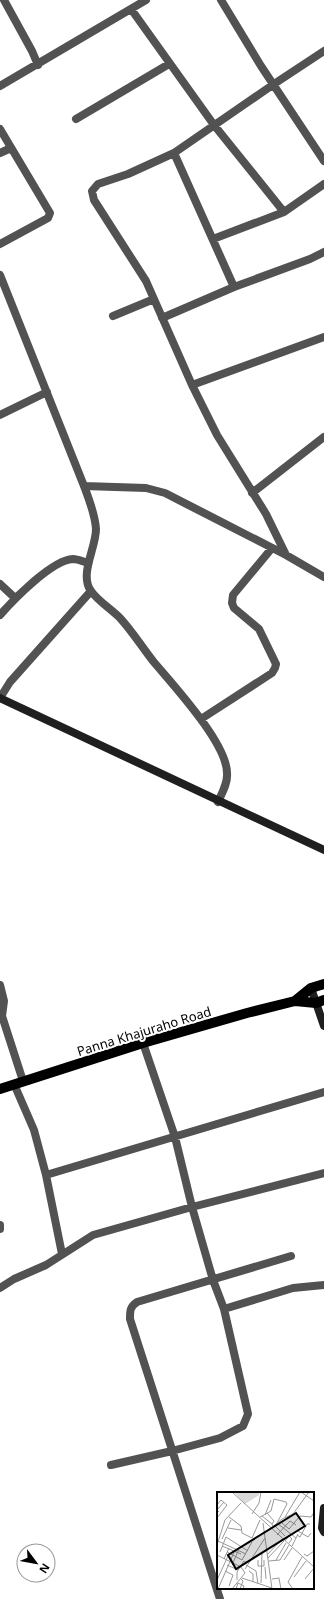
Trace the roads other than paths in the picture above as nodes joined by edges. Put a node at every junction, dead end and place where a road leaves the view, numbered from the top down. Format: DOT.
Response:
graph roads {
  1 [pos="4,0"];
  2 [pos="146,0"];
  3 [pos="221,0"];
  4 [pos="131,9"];
  5 [pos="324,51"];
  6 [pos="169,64"];
  7 [pos="38,65"];
  8 [pos="274,84"];
  9 [pos="0,86"];
  10 [pos="76,119"];
  11 [pos="214,126"];
  12 [pos="0,128"];
  13 [pos="11,148"];
  14 [pos="0,153"];
  15 [pos="174,153"];
  16 [pos="324,161"];
  17 [pos="324,184"];
  18 [pos="284,212"];
  19 [pos="213,239"];
  20 [pos="0,244"];
  21 [pos="324,252"];
  22 [pos="0,275"];
  23 [pos="234,287"];
  24 [pos="154,299"];
  25 [pos="113,316"];
  26 [pos="162,318"];
  27 [pos="324,337"];
  28 [pos="192,385"];
  29 [pos="47,392"];
  30 [pos="0,414"];
  31 [pos="324,437"];
  32 [pos="84,486"];
  33 [pos="252,493"];
  34 [pos="272,548"];
  35 [pos="286,555"];
  36 [pos="88,563"];
  37 [pos="324,577"];
  38 [pos="0,584"];
  39 [pos="91,591"];
  40 [pos="15,598"];
  41 [pos="0,615"];
  42 [pos="0,698"];
  43 [pos="201,719"];
  44 [pos="218,802"];
  45 [pos="324,850"];
  46 [pos="324,984"];
  47 [pos="0,985"];
  48 [pos="312,988"];
  49 [pos="296,1001"];
  50 [pos="320,1002"];
  51 [pos="324,1026"];
  52 [pos="143,1043"];
  53 [pos="19,1082"];
  54 [pos="0,1089"];
  55 [pos="324,1092"];
  56 [pos="175,1137"];
  57 [pos="324,1173"];
  58 [pos="46,1175"];
  59 [pos="192,1207"];
  60 [pos="0,1225"];
  61 [pos="0,1229"];
  62 [pos="62,1254"];
  63 [pos="291,1256"];
  64 [pos="213,1280"];
  65 [pos="324,1285"];
  66 [pos="0,1288"];
  67 [pos="224,1309"];
  68 [pos="172,1451"];
  69 [pos="111,1464"];
  70 [pos="324,1508"];
  71 [pos="324,1532"];
  72 [pos="220,1599"];
  1 -- 7 [label="street"];
  2 -- 4 [label="street"];
  3 -- 8 [label="street"];
  4 -- 6 [label="street"];
  4 -- 7 [label="street"];
  5 -- 8 [label="street"];
  6 -- 10 [label="street"];
  6 -- 11 [label="street"];
  7 -- 9 [label="street"];
  8 -- 11 [label="street"];
  8 -- 16 [label="street"];
  11 -- 15 [label="street"];
  11 -- 18 [label="street"];
  12 -- 13 [label="street"];
  13 -- 14 [label="street"];
  13 -- 20 [label="street"];
  15 -- 19 [label="street"];
  15 -- 24 [label="street"];
  17 -- 18 [label="street"];
  18 -- 19 [label="street"];
  19 -- 23 [label="street"];
  21 -- 23 [label="street"];
  22 -- 29 [label="street"];
  23 -- 26 [label="street"];
  24 -- 25 [label="street"];
  24 -- 26 [label="street"];
  26 -- 28 [label="street"];
  27 -- 28 [label="street"];
  28 -- 33 [label="street"];
  29 -- 30 [label="street"];
  29 -- 32 [label="street"];
  31 -- 33 [label="street"];
  32 -- 34 [label="street"];
  32 -- 36 [label="street"];
  33 -- 35 [label="street"];
  34 -- 35 [label="street"];
  34 -- 43 [label="street"];
  35 -- 37 [label="street"];
  36 -- 39 [label="street"];
  36 -- 40 [label="street"];
  38 -- 40 [label="street"];
  39 -- 42 [label="street"];
  39 -- 43 [label="street"];
  40 -- 41 [label="street"];
  42 -- 44 [label="main road"];
  43 -- 44 [label="street"];
  44 -- 45 [label="main road"];
  46 -- 48 [label="main road, Panna Khajuraho Road"];
  47 -- 53 [label="street"];
  48 -- 49 [label="main road, Panna Khajuraho Road"];
  48 -- 50 [label="main road"];
  49 -- 50 [label="main road, Panna Khajuraho Road"];
  49 -- 52 [label="main road, Panna Khajuraho Road"];
  50 -- 51 [label="main road"];
  52 -- 53 [label="main road, Panna Khajuraho Road"];
  52 -- 56 [label="street"];
  53 -- 54 [label="main road, Panna Khajuraho Road"];
  53 -- 58 [label="street"];
  55 -- 56 [label="street"];
  56 -- 58 [label="street"];
  56 -- 59 [label="street"];
  57 -- 59 [label="street"];
  58 -- 62 [label="street"];
  59 -- 62 [label="street"];
  59 -- 64 [label="street"];
  60 -- 61 [label="street"];
  62 -- 66 [label="street"];
  63 -- 64 [label="street"];
  64 -- 67 [label="street"];
  64 -- 68 [label="street"];
  65 -- 67 [label="street"];
  67 -- 68 [label="street"];
  68 -- 69 [label="street"];
  68 -- 72 [label="street"];
  70 -- 71 [label="main road"];
}
